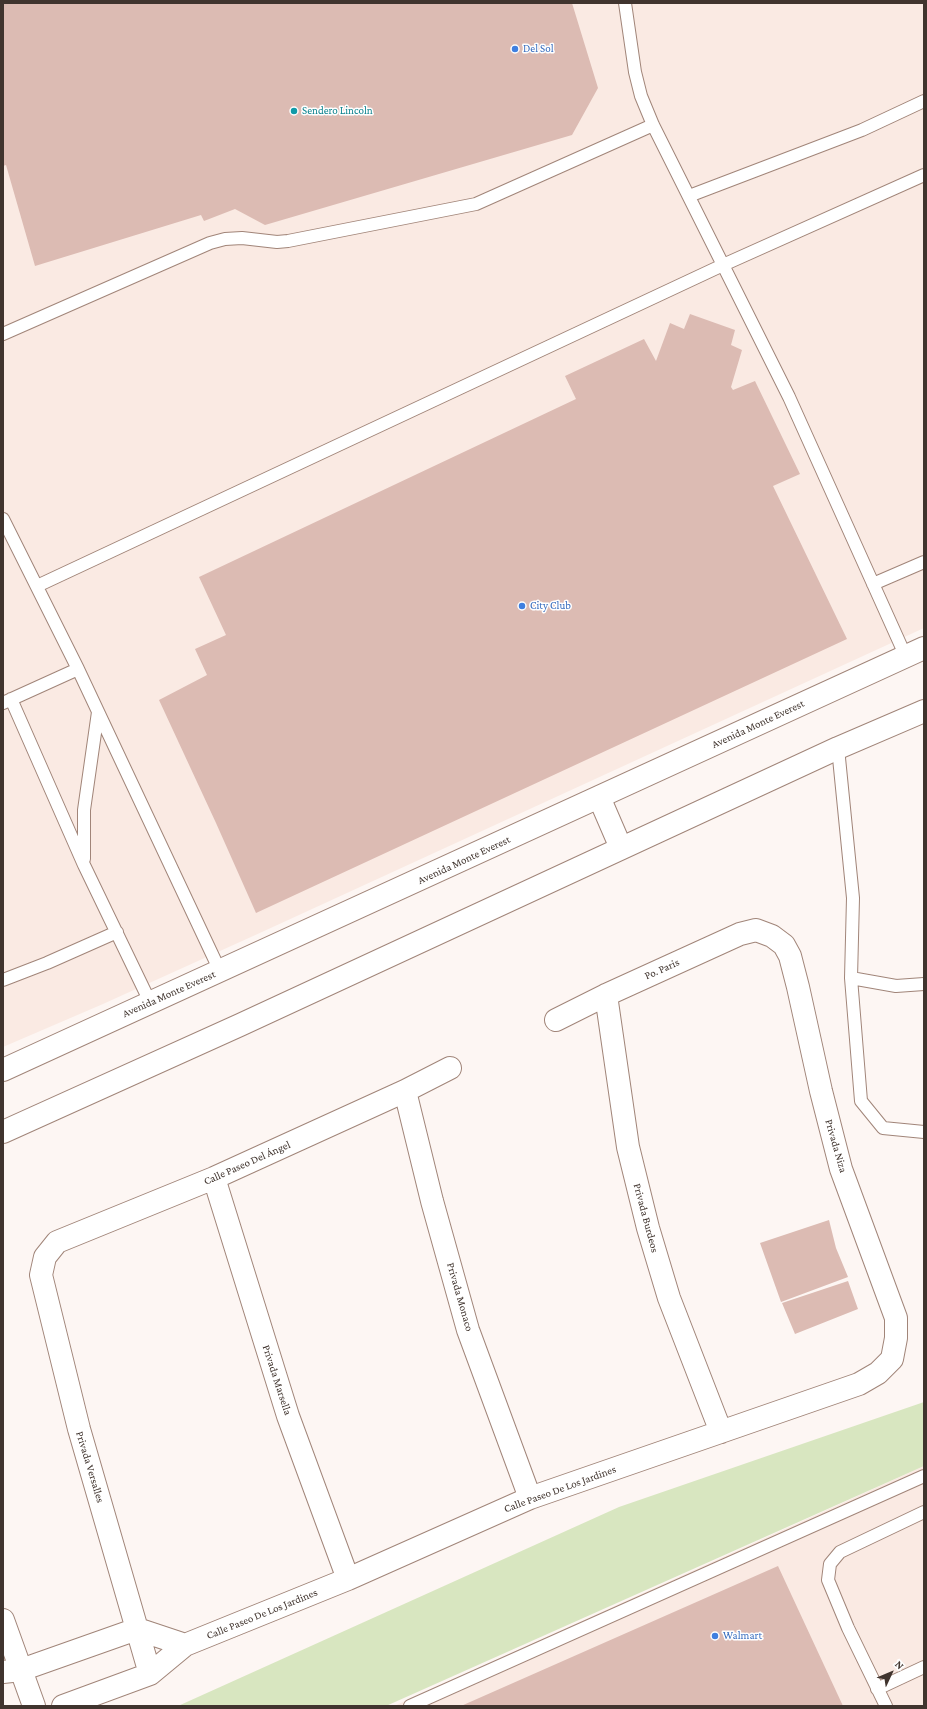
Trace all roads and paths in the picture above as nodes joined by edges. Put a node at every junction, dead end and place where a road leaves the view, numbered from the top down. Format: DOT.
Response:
graph roads {
  1 [pos="625,3"];
  2 [pos="924,101"];
  3 [pos="653,125"];
  4 [pos="924,175"];
  5 [pos="690,196"];
  6 [pos="724,265"];
  7 [pos="3,334"];
  8 [pos="3,519"];
  9 [pos="924,562"];
  10 [pos="873,584"];
  11 [pos="37,586"];
  12 [pos="915,652"];
  13 [pos="78,669"];
  14 [pos="7,701"];
  15 [pos="924,711"];
  16 [pos="98,712"];
  17 [pos="838,748"];
  18 [pos="599,797"];
  19 [pos="621,848"];
  20 [pos="84,865"];
  21 [pos="117,932"];
  22 [pos="772,936"];
  23 [pos="220,971"];
  24 [pos="851,978"];
  25 [pos="3,980"];
  26 [pos="924,984"];
  27 [pos="606,995"];
  28 [pos="150,1002"];
  29 [pos="556,1020"];
  30 [pos="450,1068"];
  31 [pos="3,1070"];
  32 [pos="405,1091"];
  33 [pos="3,1132"];
  34 [pos="924,1132"];
  35 [pos="214,1178"];
  36 [pos="45,1257"];
  37 [pos="892,1358"];
  38 [pos="721,1432"];
  39 [pos="924,1476"];
  40 [pos="530,1498"];
  41 [pos="924,1512"];
  42 [pos="348,1579"];
  43 [pos="3,1620"];
  44 [pos="137,1629"];
  45 [pos="185,1645"];
  46 [pos="924,1667"];
  47 [pos="12,1671"];
  48 [pos="150,1674"];
  49 [pos="878,1689"];
  50 [pos="34,1706"];
  51 [pos="63,1706"];
  52 [pos="410,1706"];
  53 [pos="886,1706"];
  1 -- 3 [label="lane"];
  2 -- 5 [label="lane"];
  3 -- 5 [label="lane"];
  3 -- 7 [label="lane"];
  4 -- 6 [label="lane"];
  5 -- 6 [label="lane"];
  6 -- 10 [label="lane"];
  6 -- 11 [label="lane"];
  8 -- 11 [label="lane"];
  9 -- 10 [label="lane"];
  10 -- 12 [label="lane"];
  11 -- 13 [label="lane"];
  12 -- 18 [label="street, Avenida Monte Everest"];
  13 -- 14 [label="lane"];
  13 -- 16 [label="lane"];
  14 -- 20 [label="lane"];
  15 -- 17 [label="street"];
  16 -- 20 [label="lane"];
  16 -- 23 [label="lane"];
  17 -- 19 [label="street"];
  17 -- 24 [label="lane"];
  18 -- 19 [label="street"];
  18 -- 23 [label="street, Avenida Monte Everest"];
  19 -- 33 [label="street"];
  20 -- 21 [label="lane"];
  21 -- 25 [label="lane"];
  21 -- 28 [label="lane"];
  22 -- 27 [label="street, Po. Paris"];
  22 -- 37 [label="street, Privada Niza"];
  23 -- 28 [label="street, Avenida Monte Everest"];
  24 -- 26 [label="lane"];
  24 -- 34 [label="lane"];
  27 -- 29 [label="street, Po. Paris"];
  27 -- 38 [label="street, Privada Burdeos"];
  28 -- 31 [label="street, Avenida Monte Everest"];
  30 -- 32 [label="street, Calle Paseo Del Ángel"];
  32 -- 35 [label="street, Calle Paseo Del Ángel"];
  32 -- 40 [label="street, Privada Monaco"];
  35 -- 36 [label="street, Calle Paseo Del Ángel"];
  35 -- 42 [label="street, Privada Marsella"];
  36 -- 44 [label="street, Privada Versalles"];
  37 -- 38 [label="street, Calle Paseo De Los Jardines"];
  38 -- 40 [label="street, Calle Paseo De Los Jardines"];
  39 -- 52 [label="lane"];
  40 -- 42 [label="street, Calle Paseo De Los Jardines"];
  41 -- 49 [label="lane"];
  42 -- 45 [label="street, Calle Paseo De Los Jardines"];
  43 -- 47 [label="street"];
  44 -- 45 [label="street"];
  44 -- 47 [label="street"];
  44 -- 48 [label="street, Privada Versalles"];
  45 -- 48 [label="street, Calle Paseo De Los Jardines"];
  46 -- 49 [label="lane"];
  47 -- 50 [label="street"];
  48 -- 51 [label="street, Calle Paseo De Los Jardines"];
  49 -- 53 [label="lane"];
}
